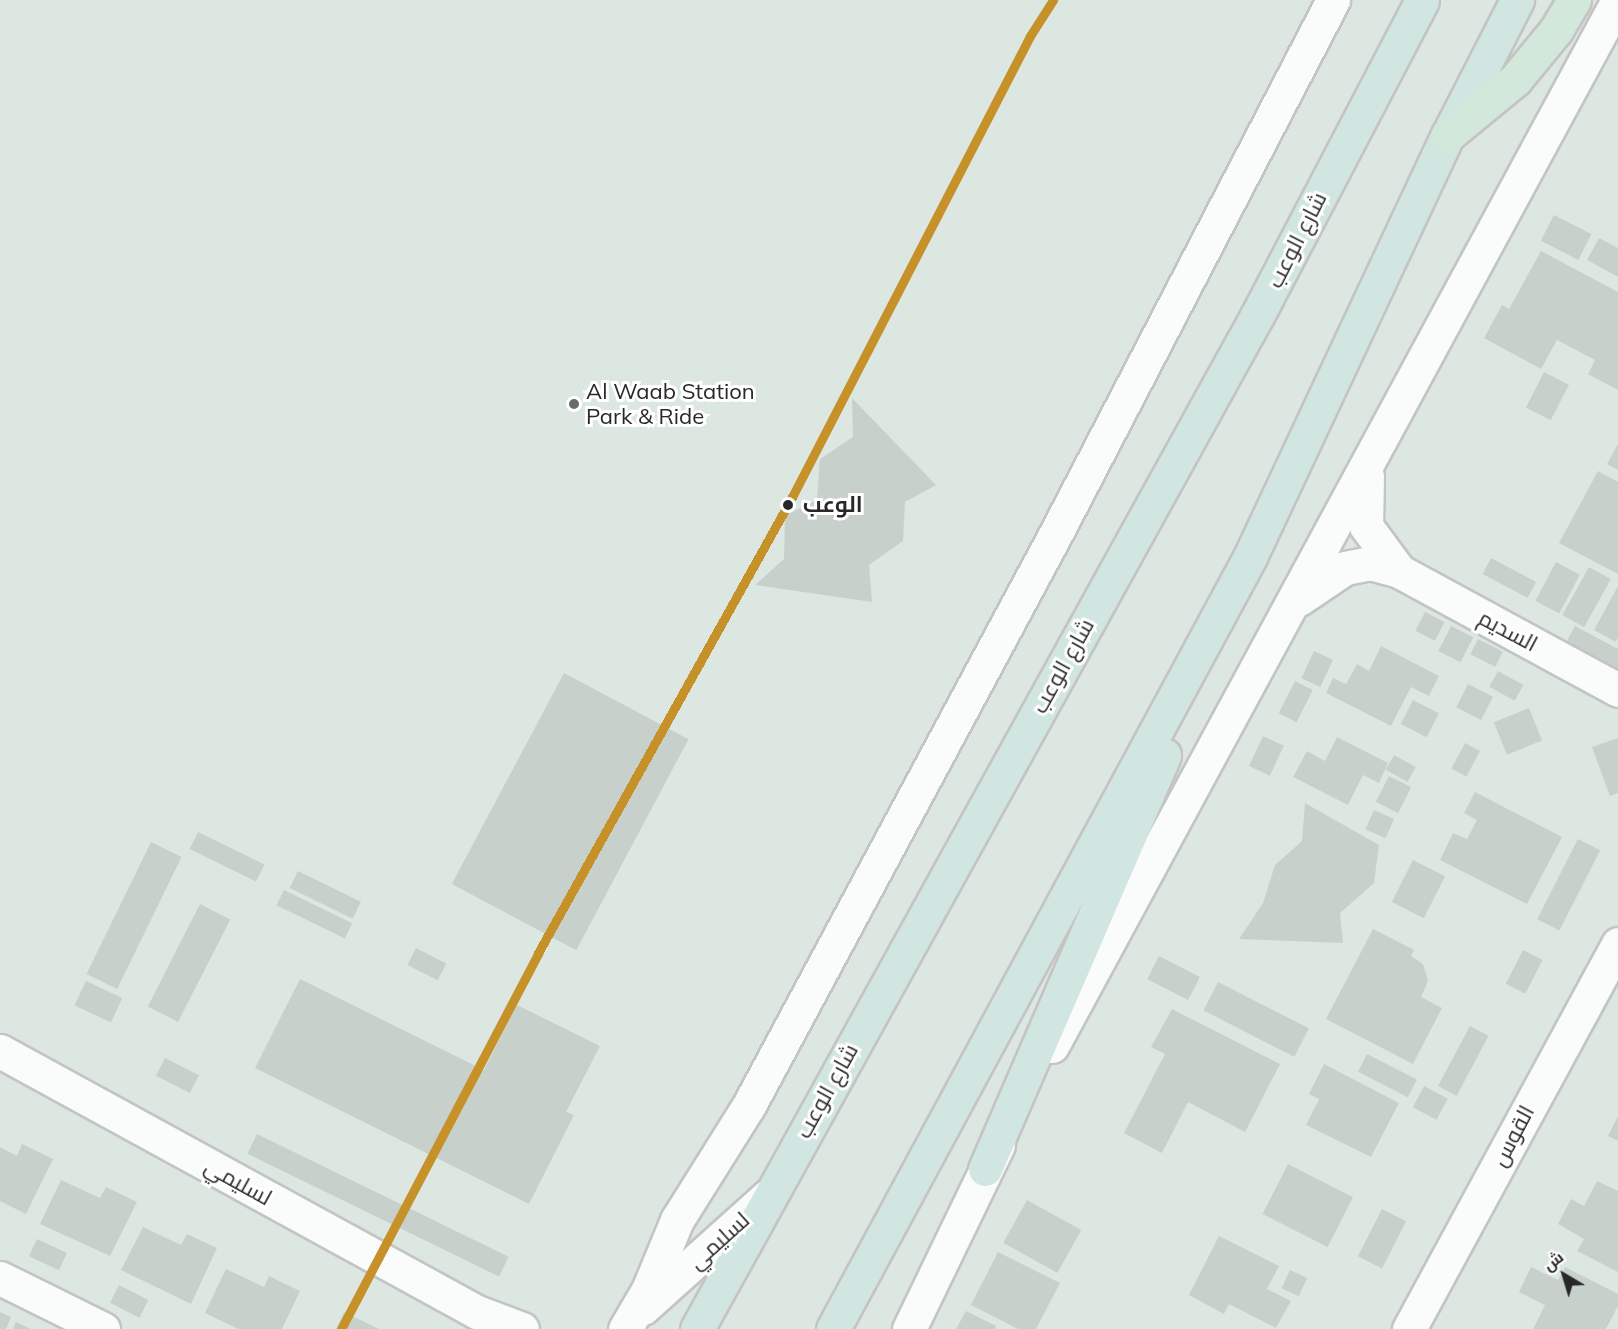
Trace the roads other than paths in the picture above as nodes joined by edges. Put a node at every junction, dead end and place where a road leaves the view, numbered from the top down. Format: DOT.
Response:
graph roads {
  1 [pos="1333,0"];
  2 [pos="1422,0"];
  3 [pos="1517,0"];
  4 [pos="1574,0"];
  5 [pos="1618,0"];
  6 [pos="1448,135"];
  7 [pos="1368,466"];
  8 [pos="1250,557"];
  9 [pos="1399,571"];
  10 [pos="1293,603"];
  11 [pos="1618,690"];
  12 [pos="1618,944"];
  13 [pos="0,1051"];
  14 [pos="985,1169"];
  15 [pos="769,1195"];
  16 [pos="0,1278"];
  17 [pos="485,1321"];
  18 [pos="623,1324"];
  19 [pos="836,1327"];
  20 [pos="1412,1328"];
  21 [pos="103,1329"];
  22 [pos="522,1329"];
  23 [pos="696,1329"];
  24 [pos="909,1329"];
  1 -- 18 [label="street"];
  2 -- 15 [label="main road, شارع الوعب"];
  3 -- 6 [label="main road"];
  4 -- 6 [label="highway"];
  5 -- 7 [label="street"];
  6 -- 8 [label="main road"];
  7 -- 9 [label="street, السديم"];
  7 -- 10 [label="street"];
  8 -- 14 [label="main road"];
  8 -- 19 [label="main road"];
  9 -- 10 [label="street, السديم"];
  9 -- 11 [label="street, السديم"];
  10 -- 14 [label="street"];
  12 -- 20 [label="street, القوس"];
  13 -- 17 [label="street, لسليمي"];
  14 -- 24 [label="street"];
  15 -- 18 [label="street, لسليمي"];
  15 -- 23 [label="main road, شارع الوعب"];
  16 -- 21 [label="street"];
  17 -- 22 [label="street, لسليمي"];
}
